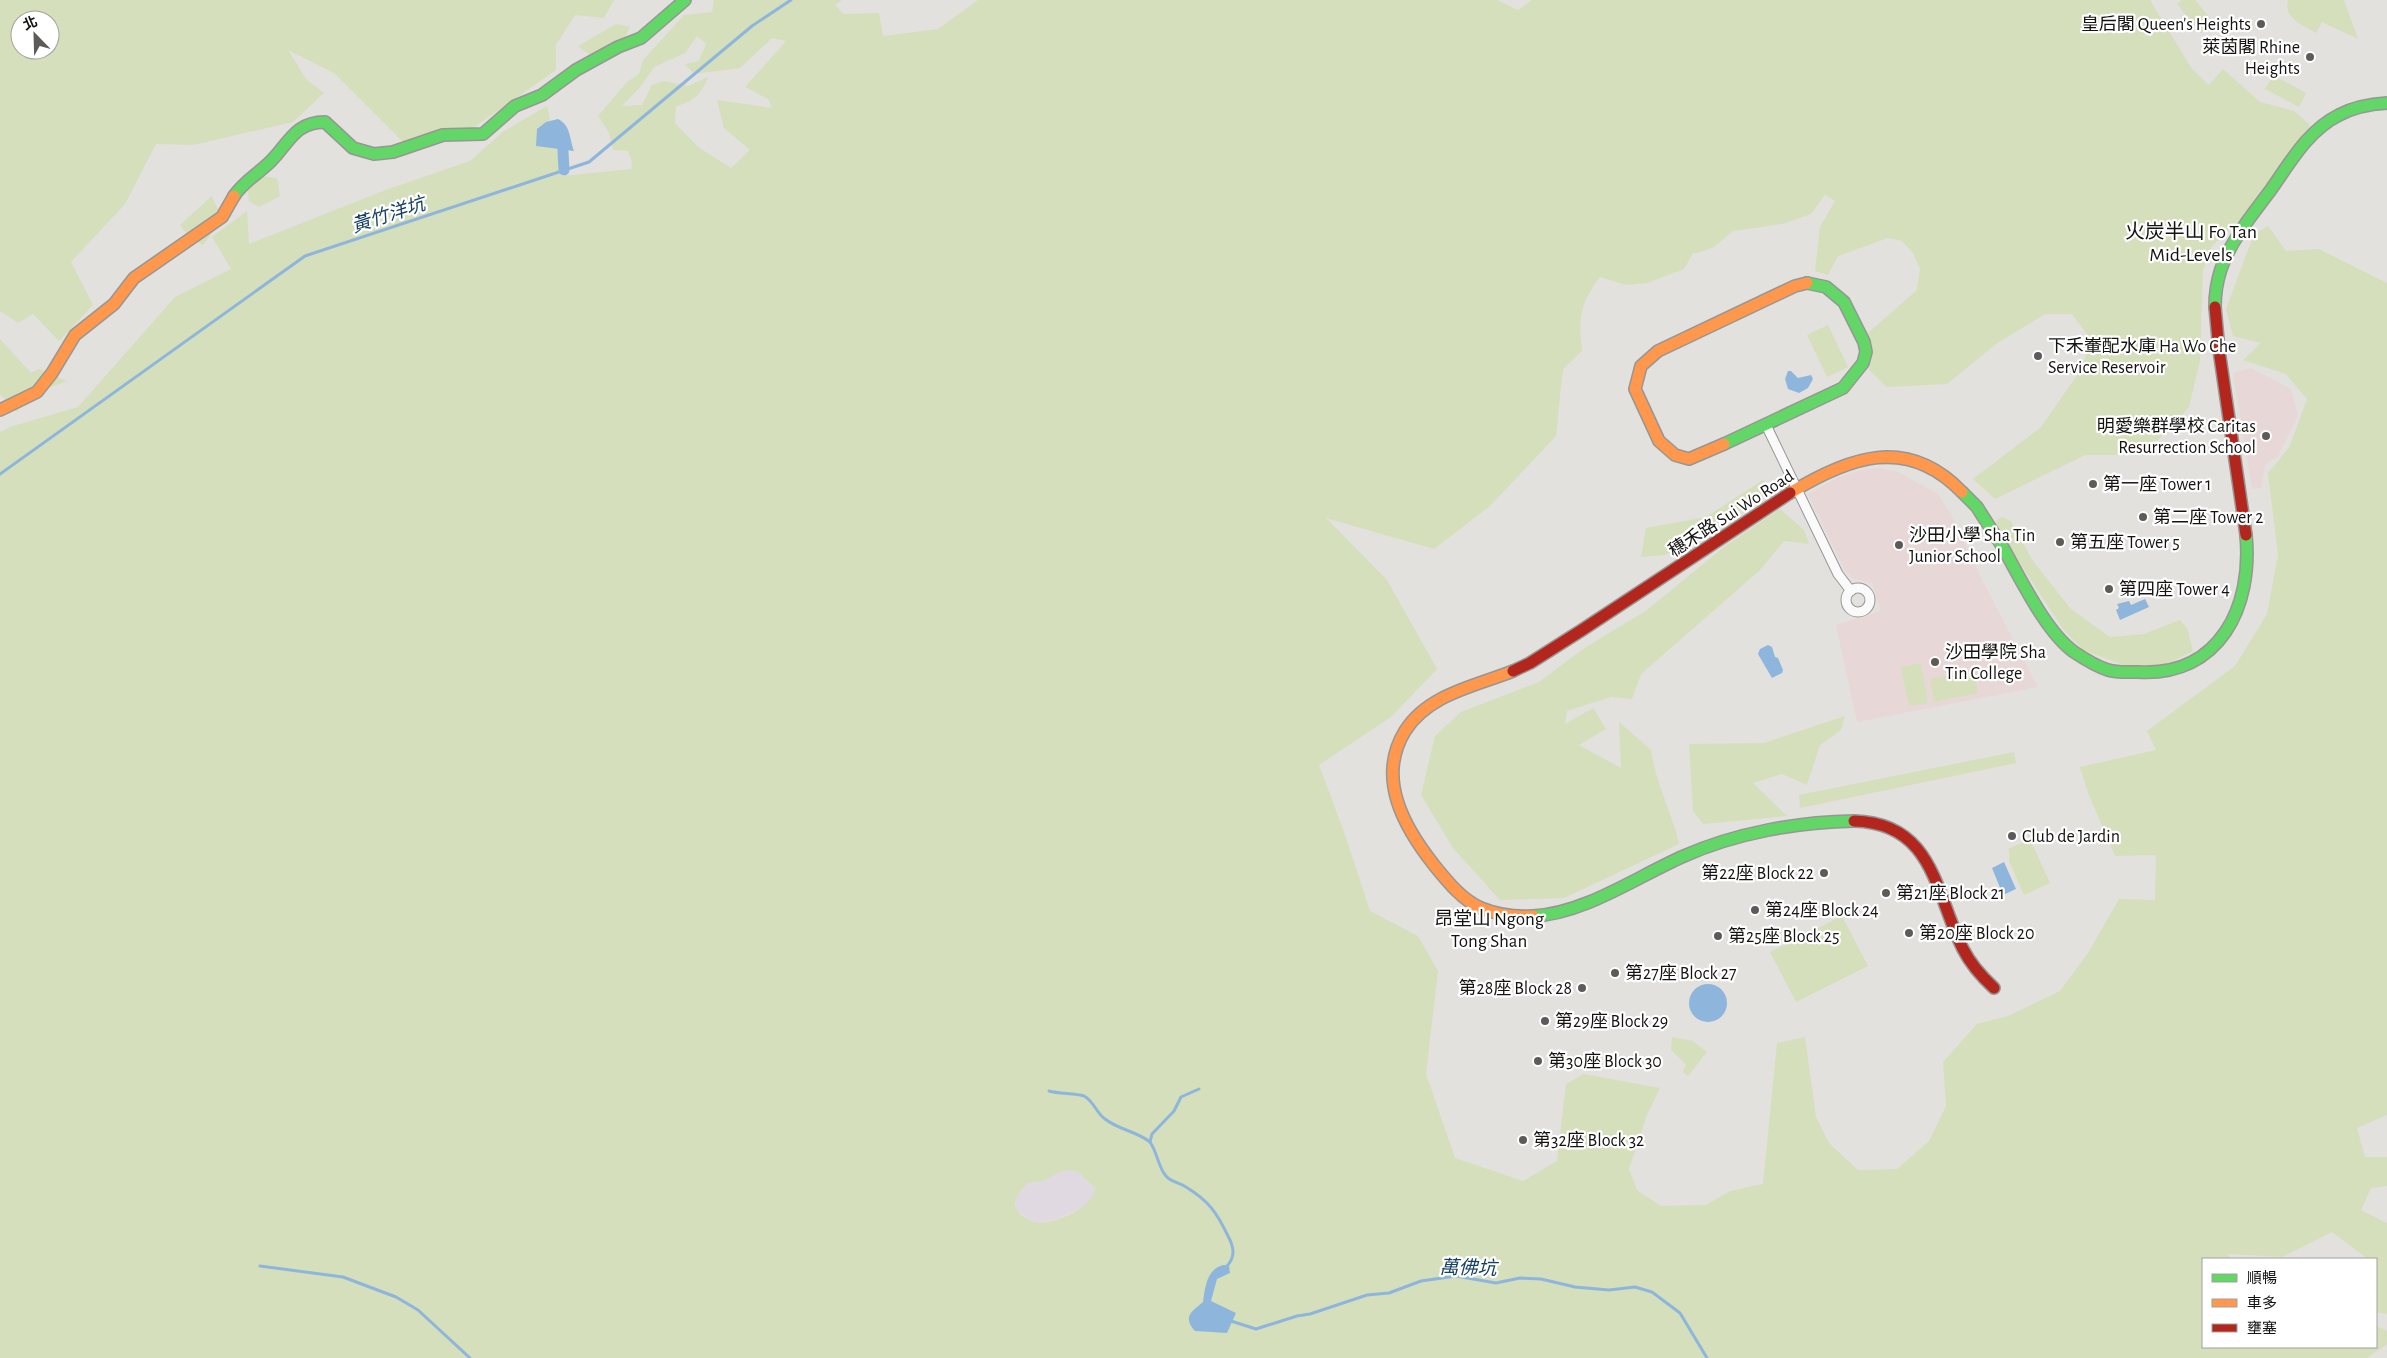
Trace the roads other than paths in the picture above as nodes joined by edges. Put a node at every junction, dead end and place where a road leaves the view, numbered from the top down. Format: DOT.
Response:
graph roads {
  1 [pos="685,0"];
  2 [pos="2387,103"];
  3 [pos="0,410"];
  4 [pos="1766,424"];
  5 [pos="1797,490"];
  6 [pos="1851,591"];
  7 [pos="1994,988"];
  1 -- 3 [label="street"];
  2 -- 5 [label="street, 穗禾路 Sui Wo Road"];
  4 -- 4 [label="street"];
  4 -- 5 [label="street"];
  5 -- 6 [label="street"];
  5 -- 7 [label="street, 穗禾路 Sui Wo Road"];
}
